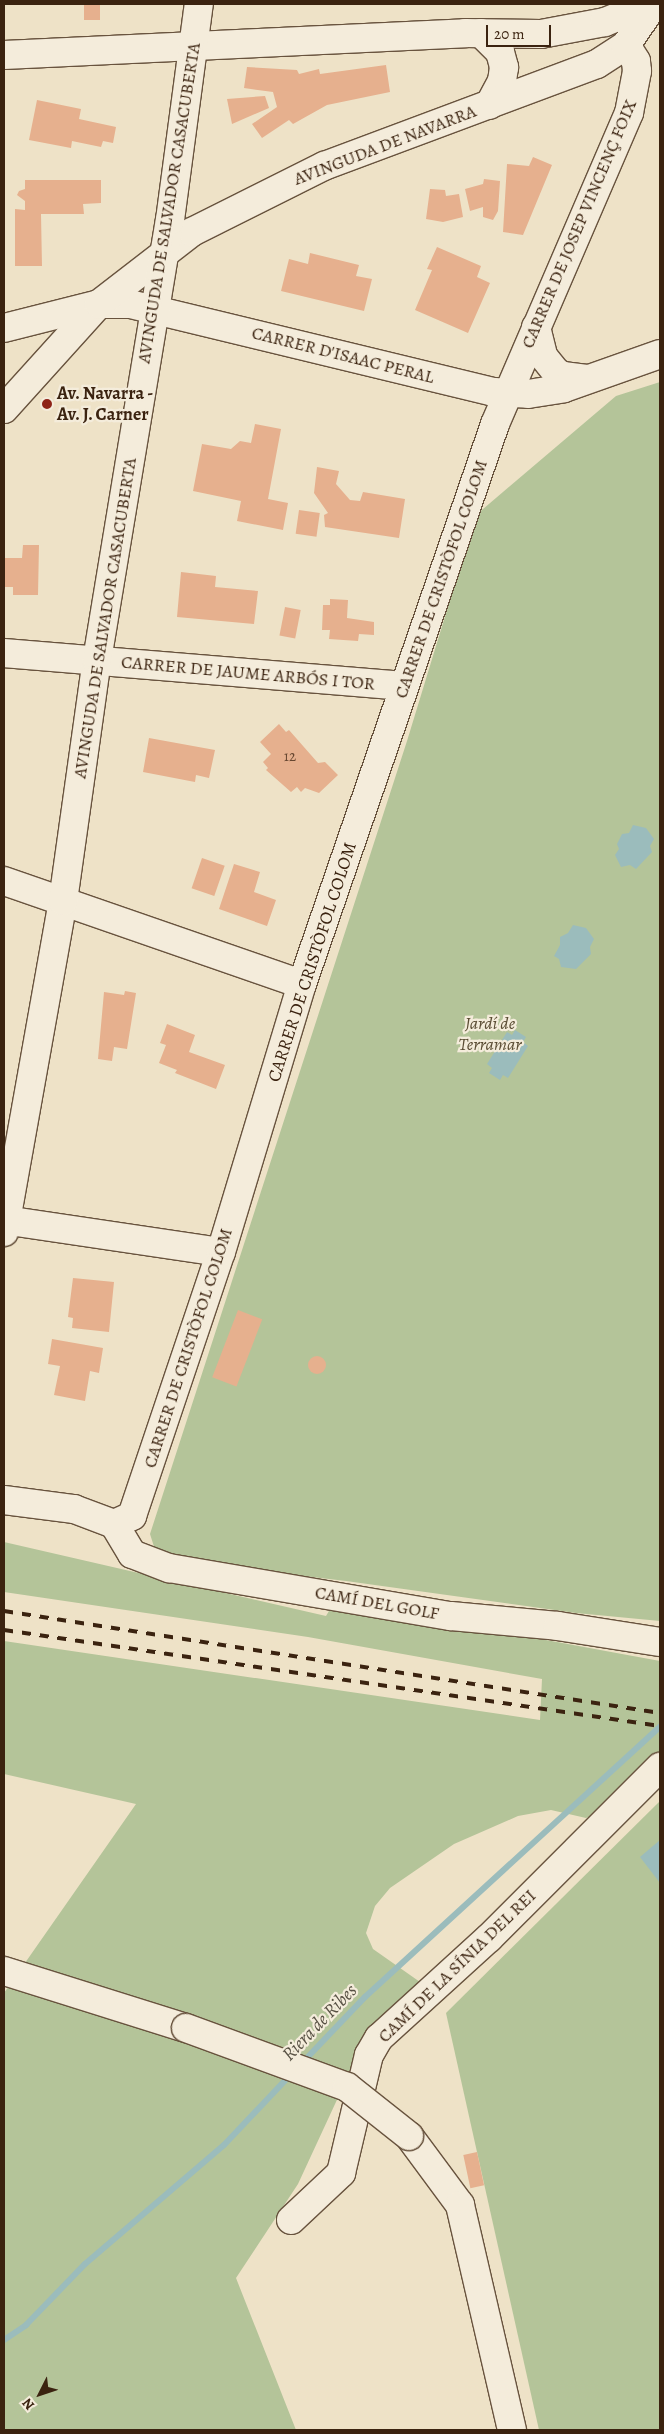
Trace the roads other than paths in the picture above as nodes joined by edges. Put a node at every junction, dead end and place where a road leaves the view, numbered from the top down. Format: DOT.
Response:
graph roads {
  1 [pos="199,4"];
  2 [pos="649,4"];
  3 [pos="654,4"];
  4 [pos="481,34"];
  5 [pos="193,44"];
  6 [pos="626,45"];
  7 [pos="4,55"];
  8 [pos="489,105"];
  9 [pos="164,250"];
  10 [pos="99,304"];
  11 [pos="155,308"];
  12 [pos="536,327"];
  13 [pos="4,328"];
  14 [pos="660,354"];
  15 [pos="587,379"];
  16 [pos="508,393"];
  17 [pos="4,409"];
  18 [pos="4,653"];
  19 [pos="97,660"];
  20 [pos="403,686"];
  21 [pos="4,881"];
  22 [pos="63,901"];
  23 [pos="302,984"];
  24 [pos="4,1224"];
  25 [pos="221,1252"];
  26 [pos="4,1500"];
  27 [pos="114,1524"];
  28 [pos="660,1642"];
  29 [pos="660,1766"];
  30 [pos="4,1971"];
  31 [pos="292,2220"];
  32 [pos="512,2430"];
  1 -- 5 [label="street, AVINGUDA DE SALVADOR CASACUBERTA"];
  2 -- 4 [label="street"];
  3 -- 6 [label="street"];
  4 -- 5 [label="street"];
  4 -- 8 [label="street"];
  5 -- 7 [label="street"];
  5 -- 9 [label="street, AVINGUDA DE SALVADOR CASACUBERTA"];
  6 -- 8 [label="street, AVINGUDA DE NAVARRA"];
  6 -- 12 [label="street, CARRER DE JOSEP VINCENÇ FOIX"];
  8 -- 9 [label="street, AVINGUDA DE NAVARRA"];
  9 -- 10 [label="street, AVINGUDA DE NAVARRA"];
  9 -- 11 [label="street, AVINGUDA DE SALVADOR CASACUBERTA"];
  10 -- 11 [label="street, CARRER D'ISAAC PERAL"];
  10 -- 13 [label="street"];
  10 -- 17 [label="street, AVINGUDA DE NAVARRA"];
  11 -- 16 [label="street, CARRER D'ISAAC PERAL"];
  11 -- 19 [label="street, AVINGUDA DE SALVADOR CASACUBERTA"];
  12 -- 15 [label="street, CARRER D'ISAAC PERAL"];
  12 -- 16 [label="street, CARRER DE JOSEP VINCENÇ FOIX"];
  14 -- 15 [label="street, CARRER D'ISAAC PERAL"];
  15 -- 16 [label="street, CARRER D'ISAAC PERAL"];
  16 -- 20 [label="street, CARRER DE CRISTÒFOL COLOM"];
  18 -- 19 [label="street, CARRER DE JAUME ARBÓS I TOR"];
  19 -- 20 [label="street, CARRER DE JAUME ARBÓS I TOR"];
  19 -- 22 [label="street, AVINGUDA DE SALVADOR CASACUBERTA"];
  20 -- 23 [label="street, CARRER DE CRISTÒFOL COLOM"];
  21 -- 22 [label="street"];
  22 -- 23 [label="street"];
  22 -- 24 [label="street, AVINGUDA DE SALVADOR CASACUBERTA"];
  23 -- 25 [label="street, CARRER DE CRISTÒFOL COLOM"];
  24 -- 25 [label="street"];
  25 -- 27 [label="street, CARRER DE CRISTÒFOL COLOM"];
  26 -- 27 [label="street"];
  27 -- 28 [label="street, CAMÍ DEL GOLF"];
  29 -- 31 [label="street, CAMÍ DE LA SÍNIA DEL REI"];
  30 -- 32 [label="street, bridge"];
}
